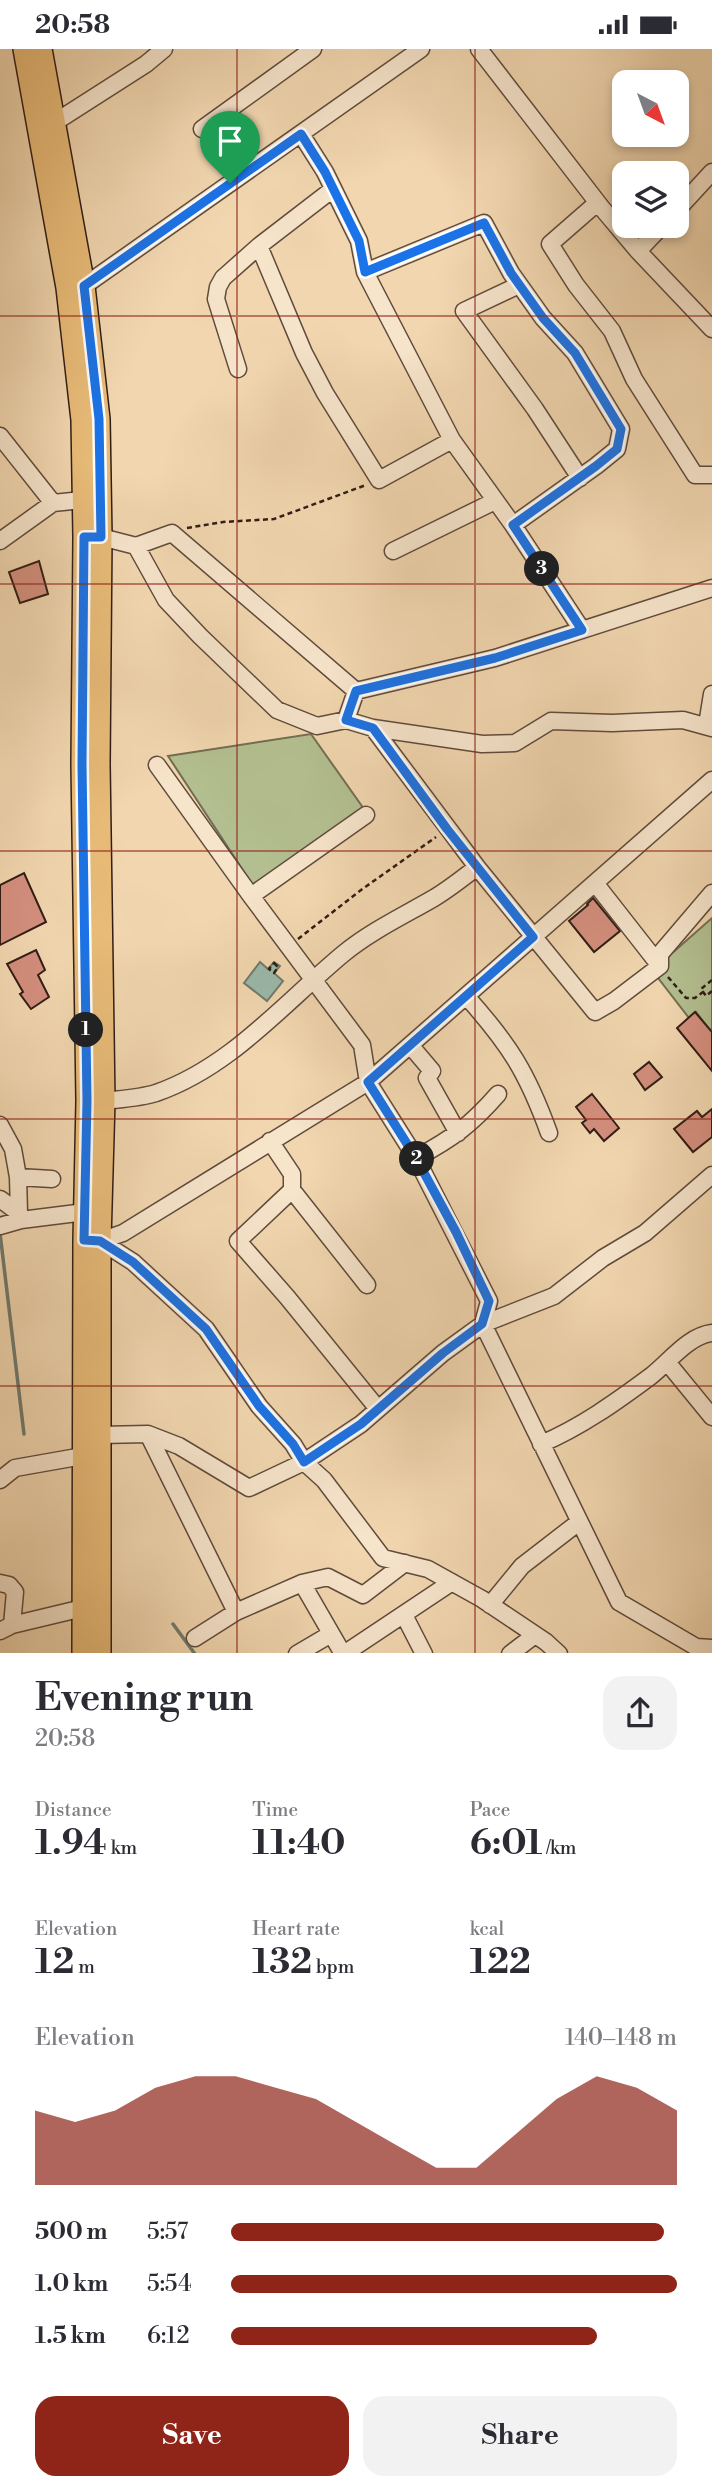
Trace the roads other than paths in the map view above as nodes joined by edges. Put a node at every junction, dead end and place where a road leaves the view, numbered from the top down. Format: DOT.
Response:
graph roads {
  1 [pos="24,49"];
  2 [pos="41,49"];
  3 [pos="164,49"];
  4 [pos="313,49"];
  5 [pos="421,49"];
  6 [pos="480,49"];
  7 [pos="46,128"];
  8 [pos="202,129"];
  9 [pos="301,134"];
  10 [pos="712,172"];
  11 [pos="333,189"];
  12 [pos="689,197"];
  13 [pos="597,203"];
  14 [pos="650,238"];
  15 [pos="260,246"];
  16 [pos="638,251"];
  17 [pos="365,272"];
  18 [pos="519,285"];
  19 [pos="75,287"];
  20 [pos="712,329"];
  21 [pos="238,369"];
  22 [pos="0,436"];
  23 [pos="452,440"];
  24 [pos="712,475"];
  25 [pos="580,478"];
  26 [pos="90,499"];
  27 [pos="495,501"];
  28 [pos="53,503"];
  29 [pos="513,525"];
  30 [pos="92,537"];
  31 [pos="0,541"];
  32 [pos="136,546"];
  33 [pos="393,551"];
  34 [pos="712,588"];
  35 [pos="582,630"];
  36 [pos="356,691"];
  37 [pos="712,694"];
  38 [pos="346,720"];
  39 [pos="709,727"];
  40 [pos="373,728"];
  41 [pos="157,765"];
  42 [pos="712,780"];
  43 [pos="366,815"];
  44 [pos="477,867"];
  45 [pos="595,883"];
  46 [pos="712,893"];
  47 [pos="251,896"];
  48 [pos="533,937"];
  49 [pos="660,966"];
  50 [pos="315,981"];
  51 [pos="466,996"];
  52 [pos="410,1045"];
  53 [pos="368,1082"];
  54 [pos="498,1094"];
  55 [pos="104,1101"];
  56 [pos="0,1125"];
  57 [pos="458,1133"];
  58 [pos="549,1133"];
  59 [pos="270,1141"];
  60 [pos="416,1158"];
  61 [pos="712,1175"];
  62 [pos="18,1177"];
  63 [pos="52,1179"];
  64 [pos="292,1190"];
  65 [pos="0,1199"];
  66 [pos="85,1212"];
  67 [pos="20,1216"];
  68 [pos="2,1225"];
  69 [pos="92,1240"];
  70 [pos="367,1285"];
  71 [pos="482,1324"];
  72 [pos="712,1333"];
  73 [pos="667,1362"];
  74 [pos="378,1409"];
  75 [pos="712,1417"];
  76 [pos="148,1434"];
  77 [pos="100,1435"];
  78 [pos="541,1444"];
  79 [pos="83,1456"];
  80 [pos="304,1462"];
  81 [pos="0,1480"];
  82 [pos="579,1522"];
  83 [pos="405,1563"];
  84 [pos="452,1582"];
  85 [pos="0,1583"];
  86 [pos="302,1583"];
  87 [pos="490,1605"];
  88 [pos="83,1608"];
  89 [pos="236,1612"];
  90 [pos="404,1615"];
  91 [pos="6,1628"];
  92 [pos="331,1634"];
  93 [pos="535,1635"];
  94 [pos="195,1638"];
  95 [pos="712,1647"];
  96 [pos="83,1653"];
  97 [pos="100,1653"];
  98 [pos="299,1653"];
  99 [pos="343,1653"];
  100 [pos="346,1653"];
  101 [pos="424,1653"];
  102 [pos="511,1653"];
  103 [pos="558,1653"];
  1 -- 7 [label="main road"];
  2 -- 7 [label="main road"];
  3 -- 7 [label="street"];
  4 -- 8 [label="street"];
  5 -- 9 [label="street"];
  6 -- 13 [label="street"];
  7 -- 19 [label="main road"];
  9 -- 11 [label="street"];
  9 -- 19 [label="street"];
  10 -- 12 [label="street"];
  11 -- 15 [label="street"];
  11 -- 17 [label="street"];
  13 -- 16 [label="street"];
  13 -- 24 [label="street"];
  14 -- 16 [label="street"];
  15 -- 21 [label="street"];
  15 -- 23 [label="street"];
  16 -- 20 [label="street"];
  17 -- 18 [label="street"];
  17 -- 23 [label="street"];
  18 -- 25 [label="street"];
  18 -- 25 [label="street"];
  19 -- 26 [label="main road"];
  22 -- 28 [label="street"];
  23 -- 27 [label="street"];
  25 -- 29 [label="street"];
  26 -- 28 [label="street"];
  26 -- 30 [label="main road"];
  27 -- 29 [label="street"];
  27 -- 33 [label="street"];
  28 -- 31 [label="street"];
  29 -- 35 [label="street"];
  30 -- 32 [label="street"];
  30 -- 55 [label="main road"];
  30 -- 66 [label="main road"];
  32 -- 36 [label="street"];
  32 -- 38 [label="street"];
  34 -- 35 [label="street"];
  35 -- 36 [label="street"];
  36 -- 38 [label="street"];
  37 -- 39 [label="street"];
  38 -- 40 [label="street"];
  39 -- 40 [label="street"];
  40 -- 44 [label="street"];
  41 -- 47 [label="street"];
  42 -- 45 [label="street"];
  43 -- 47 [label="street"];
  44 -- 48 [label="street"];
  44 -- 50 [label="street"];
  45 -- 48 [label="street"];
  45 -- 49 [label="street"];
  46 -- 49 [label="street"];
  47 -- 50 [label="street"];
  48 -- 49 [label="street"];
  48 -- 51 [label="street"];
  50 -- 53 [label="street"];
  50 -- 55 [label="street"];
  51 -- 52 [label="street"];
  51 -- 58 [label="street"];
  52 -- 53 [label="street"];
  52 -- 57 [label="street"];
  53 -- 59 [label="street"];
  53 -- 60 [label="street"];
  54 -- 57 [label="street"];
  55 -- 69 [label="main road"];
  56 -- 62 [label="street"];
  57 -- 60 [label="street"];
  59 -- 64 [label="street"];
  59 -- 69 [label="street"];
  60 -- 71 [label="street"];
  61 -- 71 [label="street"];
  62 -- 63 [label="street"];
  62 -- 67 [label="street"];
  64 -- 70 [label="street"];
  64 -- 74 [label="street"];
  65 -- 67 [label="street"];
  66 -- 67 [label="street"];
  66 -- 69 [label="main road"];
  67 -- 68 [label="street"];
  69 -- 77 [label="main road"];
  69 -- 79 [label="main road"];
  69 -- 80 [label="street"];
  71 -- 74 [label="street"];
  71 -- 78 [label="street"];
  72 -- 73 [label="street"];
  73 -- 75 [label="street"];
  73 -- 78 [label="street"];
  74 -- 80 [label="street"];
  76 -- 77 [label="street"];
  76 -- 80 [label="street"];
  76 -- 89 [label="street"];
  77 -- 97 [label="main road"];
  78 -- 82 [label="street"];
  79 -- 81 [label="street"];
  79 -- 88 [label="main road"];
  80 -- 83 [label="street"];
  82 -- 87 [label="street"];
  82 -- 95 [label="street"];
  83 -- 84 [label="street"];
  83 -- 86 [label="street"];
  84 -- 87 [label="street"];
  84 -- 90 [label="street"];
  85 -- 91 [label="street"];
  86 -- 89 [label="street"];
  86 -- 92 [label="street"];
  87 -- 93 [label="street"];
  88 -- 91 [label="street"];
  88 -- 96 [label="main road"];
  89 -- 94 [label="street"];
  90 -- 100 [label="street"];
  90 -- 101 [label="street"];
  92 -- 98 [label="street"];
  92 -- 99 [label="street"];
  93 -- 102 [label="street"];
  93 -- 103 [label="street"];
}
